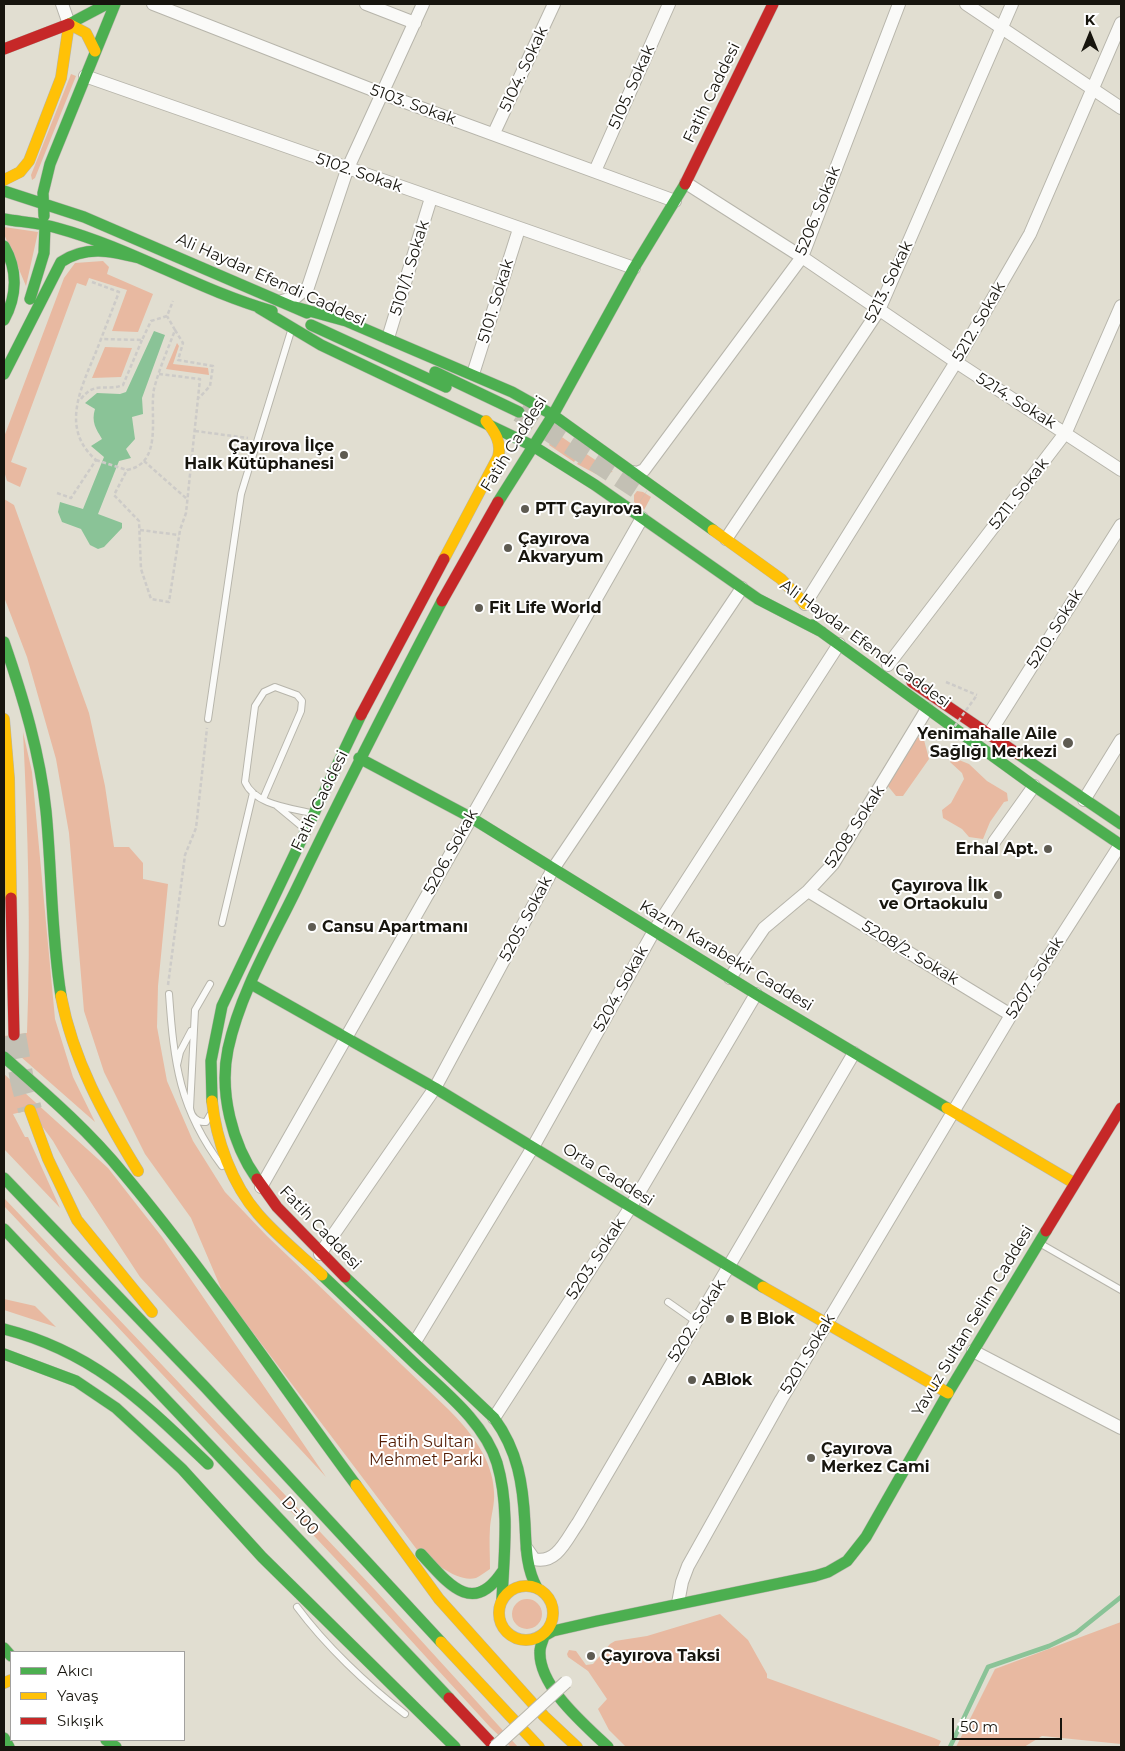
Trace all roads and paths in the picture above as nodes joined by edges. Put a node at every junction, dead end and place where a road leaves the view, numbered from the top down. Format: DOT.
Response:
graph roads {
  1 [pos="62,4"];
  2 [pos="107,4"];
  3 [pos="114,4"];
  4 [pos="153,4"];
  5 [pos="366,4"];
  6 [pos="423,4"];
  7 [pos="554,4"];
  8 [pos="669,4"];
  9 [pos="773,4"];
  10 [pos="900,4"];
  11 [pos="966,4"];
  12 [pos="1012,4"];
  13 [pos="415,23"];
  14 [pos="1121,23"];
  15 [pos="69,24"];
  16 [pos="1002,27"];
  17 [pos="4,49"];
  18 [pos="95,51"];
  19 [pos="85,76"];
  20 [pos="1093,90"];
  21 [pos="383,94"];
  22 [pos="1121,108"];
  23 [pos="494,133"];
  24 [pos="29,161"];
  25 [pos="50,164"];
  26 [pos="347,170"];
  27 [pos="595,171"];
  28 [pos="4,180"];
  29 [pos="686,183"];
  30 [pos="4,191"];
  31 [pos="431,198"];
  32 [pos="675,201"];
  33 [pos="42,211"];
  34 [pos="84,217"];
  35 [pos="4,219"];
  36 [pos="519,229"];
  37 [pos="4,246"];
  38 [pos="802,257"];
  39 [pos="139,258"];
  40 [pos="634,268"];
  41 [pos="92,282"];
  42 [pos="173,301"];
  43 [pos="282,301"];
  44 [pos="1121,306"];
  45 [pos="260,308"];
  46 [pos="296,308"];
  47 [pos="880,310"];
  48 [pos="167,316"];
  49 [pos="4,320"];
  50 [pos="292,328"];
  51 [pos="175,330"];
  52 [pos="388,338"];
  53 [pos="101,339"];
  54 [pos="142,340"];
  55 [pos="16,348"];
  56 [pos="956,362"];
  57 [pos="4,374"];
  58 [pos="159,374"];
  59 [pos="473,374"];
  60 [pos="198,399"];
  61 [pos="78,403"];
  62 [pos="553,415"];
  63 [pos="486,421"];
  64 [pos="194,431"];
  65 [pos="1066,432"];
  66 [pos="239,436"];
  67 [pos="533,446"];
  68 [pos="96,460"];
  69 [pos="144,461"];
  70 [pos="127,470"];
  71 [pos="1121,470"];
  72 [pos="628,475"];
  73 [pos="595,485"];
  74 [pos="57,493"];
  75 [pos="188,499"];
  76 [pos="626,507"];
  77 [pos="642,518"];
  78 [pos="1121,525"];
  79 [pos="140,530"];
  80 [pos="179,535"];
  81 [pos="726,539"];
  82 [pos="742,588"];
  83 [pos="809,607"];
  84 [pos="822,632"];
  85 [pos="844,638"];
  86 [pos="4,642"];
  87 [pos="873,654"];
  88 [pos="895,670"];
  89 [pos="947,683"];
  90 [pos="927,709"];
  91 [pos="4,719"];
  92 [pos="208,719"];
  93 [pos="989,734"];
  94 [pos="947,737"];
  95 [pos="1121,740"];
  96 [pos="359,758"];
  97 [pos="1034,786"];
  98 [pos="253,793"];
  99 [pos="263,799"];
  100 [pos="1084,800"];
  101 [pos="276,805"];
  102 [pos="313,813"];
  103 [pos="470,817"];
  104 [pos="329,820"];
  105 [pos="1121,824"];
  106 [pos="305,829"];
  107 [pos="320,836"];
  108 [pos="994,842"];
  109 [pos="1121,845"];
  110 [pos="553,869"];
  111 [pos="808,891"];
  112 [pos="222,923"];
  113 [pos="654,931"];
  114 [pos="730,978"];
  115 [pos="210,984"];
  116 [pos="251,984"];
  117 [pos="169,994"];
  118 [pos="756,994"];
  119 [pos="1011,1015"];
  120 [pos="194,1019"];
  121 [pos="14,1035"];
  122 [pos="348,1038"];
  123 [pos="854,1053"];
  124 [pos="4,1057"];
  125 [pos="177,1072"];
  126 [pos="435,1088"];
  127 [pos="1121,1108"];
  128 [pos="30,1110"];
  129 [pos="212,1110"];
  130 [pos="191,1112"];
  131 [pos="953,1112"];
  132 [pos="233,1127"];
  133 [pos="216,1130"];
  134 [pos="533,1147"];
  135 [pos="245,1160"];
  136 [pos="229,1167"];
  137 [pos="5,1179"];
  138 [pos="1074,1183"];
  139 [pos="261,1187"];
  140 [pos="250,1203"];
  141 [pos="630,1208"];
  142 [pos="4,1229"];
  143 [pos="1038,1242"];
  144 [pos="320,1254"];
  145 [pos="730,1268"];
  146 [pos="206,1279"];
  147 [pos="1121,1290"];
  148 [pos="668,1302"];
  149 [pos="695,1321"];
  150 [pos="828,1322"];
  151 [pos="400,1329"];
  152 [pos="4,1330"];
  153 [pos="390,1341"];
  154 [pos="415,1342"];
  155 [pos="973,1351"];
  156 [pos="4,1354"];
  157 [pos="433,1359"];
  158 [pos="419,1368"];
  159 [pos="205,1387"];
  160 [pos="948,1392"];
  161 [pos="494,1418"];
  162 [pos="1121,1428"];
  163 [pos="218,1474"];
  164 [pos="358,1489"];
  165 [pos="238,1492"];
  166 [pos="299,1539"];
  167 [pos="527,1548"];
  168 [pos="557,1554"];
  169 [pos="262,1557"];
  170 [pos="502,1572"];
  171 [pos="530,1575"];
  172 [pos="537,1588"];
  173 [pos="466,1593"];
  174 [pos="289,1595"];
  175 [pos="548,1598"];
  176 [pos="502,1599"];
  177 [pos="294,1602"];
  178 [pos="678,1603"];
  179 [pos="597,1621"];
  180 [pos="544,1636"];
  181 [pos="566,1682"];
  182 [pos="410,1717"];
  183 [pos="423,1727"];
  184 [pos="4,1738"];
  185 [pos="9,1747"];
  186 [pos="450,1747"];
  187 [pos="455,1747"];
  188 [pos="495,1747"];
  189 [pos="539,1747"];
  190 [pos="578,1747"];
  191 [pos="608,1747"];
  1 -- 15 [label="street"];
  2 -- 15 [label="main road"];
  3 -- 18 [label="main road"];
  4 -- 21 [label="street, 5103. Sokak"];
  5 -- 13 [label="street"];
  6 -- 13 [label="street"];
  7 -- 23 [label="street, 5104. Sokak"];
  8 -- 27 [label="street, 5105. Sokak"];
  9 -- 29 [label="main road, Fatih Caddesi"];
  10 -- 38 [label="street, 5206. Sokak"];
  11 -- 16 [label="street"];
  12 -- 16 [label="street, 5213. Sokak"];
  13 -- 21 [label="street"];
  14 -- 20 [label="street, 5212. Sokak"];
  15 -- 17 [label="main road"];
  15 -- 18 [label="main road"];
  15 -- 24 [label="main road"];
  16 -- 20 [label="street"];
  16 -- 47 [label="street, 5213. Sokak"];
  18 -- 19 [label="main road"];
  19 -- 25 [label="main road"];
  19 -- 26 [label="street, 5102. Sokak"];
  20 -- 22 [label="street"];
  20 -- 56 [label="street, 5212. Sokak"];
  21 -- 23 [label="street, 5103. Sokak"];
  21 -- 26 [label="street"];
  23 -- 27 [label="street, 5103. Sokak"];
  24 -- 28 [label="main road"];
  24 -- 33 [label="main road"];
  25 -- 33 [label="main road"];
  25 -- 34 [label="main road"];
  26 -- 31 [label="street, 5102. Sokak"];
  26 -- 43 [label="street"];
  27 -- 32 [label="street, 5103. Sokak"];
  29 -- 32 [label="main road, Fatih Caddesi"];
  29 -- 38 [label="street, 5214. Sokak"];
  30 -- 33 [label="main road, Ali Haydar Efendi Caddesi"];
  31 -- 36 [label="street, 5102. Sokak"];
  31 -- 52 [label="street, 5101/1. Sokak"];
  32 -- 40 [label="main road, Fatih Caddesi"];
  33 -- 34 [label="main road, Ali Haydar Efendi Caddesi"];
  33 -- 35 [label="main road, Ali Haydar Efendi Caddesi"];
  33 -- 39 [label="main road, Ali Haydar Efendi Caddesi"];
  33 -- 55 [label="main road"];
  34 -- 43 [label="main road, Ali Haydar Efendi Caddesi"];
  36 -- 40 [label="street, 5102. Sokak"];
  36 -- 59 [label="street, 5101. Sokak"];
  37 -- 49 [label="main road"];
  38 -- 47 [label="street, 5214. Sokak"];
  38 -- 72 [label="street, 5206. Sokak"];
  39 -- 45 [label="main road, Ali Haydar Efendi Caddesi"];
  39 -- 55 [label="main road"];
  40 -- 62 [label="main road, Fatih Caddesi"];
  41 -- 53 [label="path"];
  42 -- 48 [label="path"];
  43 -- 46 [label="main road, Ali Haydar Efendi Caddesi"];
  44 -- 65 [label="street, 5211. Sokak"];
  45 -- 46 [label="main road, Ali Haydar Efendi Caddesi"];
  45 -- 50 [label="main road"];
  46 -- 52 [label="main road"];
  47 -- 56 [label="street, 5214. Sokak"];
  47 -- 81 [label="street, 5213. Sokak"];
  48 -- 51 [label="path"];
  48 -- 54 [label="path"];
  50 -- 63 [label="main road"];
  50 -- 92 [label="lane"];
  51 -- 58 [label="path"];
  51 -- 60 [label="path"];
  52 -- 59 [label="main road"];
  53 -- 54 [label="path"];
  53 -- 61 [label="path"];
  54 -- 61 [label="path"];
  55 -- 57 [label="main road"];
  56 -- 65 [label="street, 5214. Sokak"];
  56 -- 83 [label="street, 5212. Sokak"];
  58 -- 60 [label="path"];
  58 -- 69 [label="path"];
  59 -- 62 [label="main road"];
  60 -- 64 [label="path"];
  61 -- 68 [label="path"];
  62 -- 67 [label="main road, Fatih Caddesi"];
  62 -- 72 [label="main road"];
  63 -- 67 [label="main road"];
  63 -- 102 [label="main road"];
  64 -- 66 [label="path"];
  64 -- 75 [label="path"];
  65 -- 71 [label="street, 5214. Sokak"];
  65 -- 88 [label="street, 5211. Sokak"];
  67 -- 73 [label="main road"];
  67 -- 96 [label="main road, Fatih Caddesi"];
  68 -- 70 [label="path"];
  68 -- 74 [label="path"];
  69 -- 70 [label="path"];
  69 -- 75 [label="path"];
  70 -- 79 [label="path"];
  72 -- 73 [label="main road"];
  72 -- 76 [label="main road"];
  72 -- 81 [label="main road"];
  73 -- 76 [label="main road"];
  75 -- 80 [label="path"];
  76 -- 77 [label="main road"];
  77 -- 82 [label="main road"];
  77 -- 103 [label="street, 5206. Sokak"];
  78 -- 93 [label="street, 5210. Sokak"];
  79 -- 80 [label="path"];
  79 -- 80 [label="path"];
  81 -- 83 [label="main road"];
  82 -- 84 [label="main road"];
  82 -- 110 [label="street, 5205. Sokak"];
  83 -- 84 [label="main road, Ali Haydar Efendi Caddesi"];
  84 -- 85 [label="main road, Ali Haydar Efendi Caddesi"];
  85 -- 90 [label="main road, Ali Haydar Efendi Caddesi"];
  85 -- 113 [label="street, 5204. Sokak"];
  86 -- 146 [label="main road"];
  87 -- 88 [label="main road, Ali Haydar Efendi Caddesi"];
  88 -- 93 [label="main road, Ali Haydar Efendi Caddesi"];
  89 -- 94 [label="path, bridge"];
  90 -- 97 [label="main road, Ali Haydar Efendi Caddesi"];
  90 -- 111 [label="street, 5208. Sokak"];
  91 -- 121 [label="main road"];
  92 -- 117 [label="path"];
  93 -- 100 [label="main road, Ali Haydar Efendi Caddesi"];
  95 -- 100 [label="street"];
  96 -- 103 [label="main road, Kazım Karabekir Caddesi"];
  96 -- 104 [label="main road, Fatih Caddesi"];
  97 -- 108 [label="street"];
  97 -- 109 [label="main road, Ali Haydar Efendi Caddesi"];
  98 -- 99 [label="lane"];
  98 -- 99 [label="lane"];
  98 -- 112 [label="lane"];
  99 -- 101 [label="lane"];
  100 -- 105 [label="main road, Ali Haydar Efendi Caddesi"];
  101 -- 102 [label="lane"];
  101 -- 106 [label="lane"];
  102 -- 104 [label="lane"];
  102 -- 106 [label="main road"];
  103 -- 110 [label="main road, Kazım Karabekir Caddesi"];
  103 -- 122 [label="street, 5206. Sokak"];
  104 -- 107 [label="main road, Fatih Caddesi"];
  106 -- 107 [label="lane"];
  106 -- 129 [label="main road"];
  107 -- 116 [label="main road, Fatih Caddesi"];
  109 -- 119 [label="street, 5207. Sokak"];
  110 -- 113 [label="main road, Kazım Karabekir Caddesi"];
  110 -- 126 [label="street, 5205. Sokak"];
  111 -- 114 [label="street, 5208. Sokak"];
  111 -- 119 [label="street, 5208/2. Sokak"];
  113 -- 114 [label="main road, Kazım Karabekir Caddesi"];
  113 -- 134 [label="street, 5204. Sokak"];
  114 -- 118 [label="main road, Kazım Karabekir Caddesi"];
  115 -- 120 [label="lane"];
  116 -- 122 [label="main road, Orta Caddesi"];
  116 -- 132 [label="main road, Fatih Caddesi"];
  117 -- 125 [label="lane"];
  118 -- 123 [label="main road, Kazım Karabekir Caddesi"];
  118 -- 141 [label="street, 5203. Sokak"];
  119 -- 131 [label="street, 5207. Sokak"];
  120 -- 125 [label="lane"];
  120 -- 130 [label="lane"];
  122 -- 126 [label="main road, Orta Caddesi"];
  122 -- 139 [label="street, 5206. Sokak"];
  123 -- 131 [label="main road, Kazım Karabekir Caddesi"];
  123 -- 145 [label="street, 5202. Sokak"];
  124 -- 146 [label="main road"];
  125 -- 130 [label="lane"];
  126 -- 134 [label="main road, Orta Caddesi"];
  126 -- 144 [label="street, 5205. Sokak"];
  127 -- 138 [label="main road, Yavuz Sultan Selim Caddesi"];
  128 -- 159 [label="main road"];
  129 -- 130 [label="lane"];
  129 -- 133 [label="main road"];
  130 -- 140 [label="lane"];
  131 -- 138 [label="main road, Kazım Karabekir Caddesi"];
  131 -- 150 [label="street, 5201. Sokak"];
  132 -- 133 [label="main road"];
  132 -- 135 [label="main road, Fatih Caddesi"];
  133 -- 136 [label="main road"];
  134 -- 141 [label="main road, Orta Caddesi"];
  134 -- 154 [label="street, 5204. Sokak"];
  135 -- 136 [label="main road"];
  135 -- 139 [label="main road, Fatih Caddesi"];
  136 -- 140 [label="main road"];
  137 -- 159 [label="main road, D-100"];
  138 -- 143 [label="main road, Yavuz Sultan Selim Caddesi"];
  139 -- 144 [label="main road, Fatih Caddesi"];
  140 -- 153 [label="main road"];
  141 -- 145 [label="main road, Orta Caddesi"];
  141 -- 161 [label="street, 5203. Sokak"];
  142 -- 166 [label="main road, D-100 / D-100"];
  143 -- 147 [label="lane"];
  143 -- 155 [label="main road, Yavuz Sultan Selim Caddesi"];
  144 -- 151 [label="main road, Fatih Caddesi"];
  145 -- 149 [label="street, 5202. Sokak"];
  145 -- 150 [label="main road, Orta Caddesi"];
  146 -- 164 [label="main road"];
  148 -- 149 [label="lane"];
  149 -- 168 [label="street, 5202. Sokak"];
  150 -- 160 [label="main road, Orta Caddesi"];
  150 -- 178 [label="street, 5201. Sokak"];
  151 -- 153 [label="main road"];
  151 -- 154 [label="main road, Fatih Caddesi"];
  152 -- 163 [label="main road"];
  153 -- 154 [label="main road"];
  153 -- 158 [label="main road"];
  154 -- 157 [label="main road, Fatih Caddesi"];
  154 -- 158 [label="main road"];
  155 -- 160 [label="main road, Yavuz Sultan Selim Caddesi"];
  155 -- 162 [label="street"];
  156 -- 169 [label="main road"];
  157 -- 158 [label="main road"];
  157 -- 161 [label="main road, Fatih Caddesi"];
  158 -- 170 [label="main road"];
  159 -- 189 [label="main road, D-100"];
  160 -- 178 [label="main road, Yavuz Sultan Selim Caddesi"];
  161 -- 167 [label="main road, Fatih Caddesi"];
  164 -- 173 [label="main road"];
  164 -- 190 [label="main road"];
  165 -- 166 [label="main road"];
  166 -- 188 [label="main road, D-100 / D-100"];
  167 -- 168 [label="street"];
  167 -- 171 [label="main road, Fatih Caddesi"];
  168 -- 171 [label="street"];
  169 -- 174 [label="lane"];
  169 -- 187 [label="main road"];
  170 -- 173 [label="main road"];
  170 -- 176 [label="main road"];
  171 -- 172 [label="main road, Fatih Caddesi"];
  172 -- 175 [label="main road"];
  172 -- 176 [label="main road"];
  173 -- 176 [label="main road"];
  175 -- 179 [label="main road"];
  175 -- 180 [label="main road"];
  176 -- 180 [label="main road"];
  177 -- 182 [label="lane"];
  178 -- 179 [label="main road, Yavuz Sultan Selim Caddesi"];
  179 -- 180 [label="main road, Yavuz Sultan Selim Caddesi"];
  180 -- 191 [label="main road"];
  181 -- 188 [label="street, bridge"];
  183 -- 186 [label="lane"];
  184 -- 185 [label="main road"];
}
